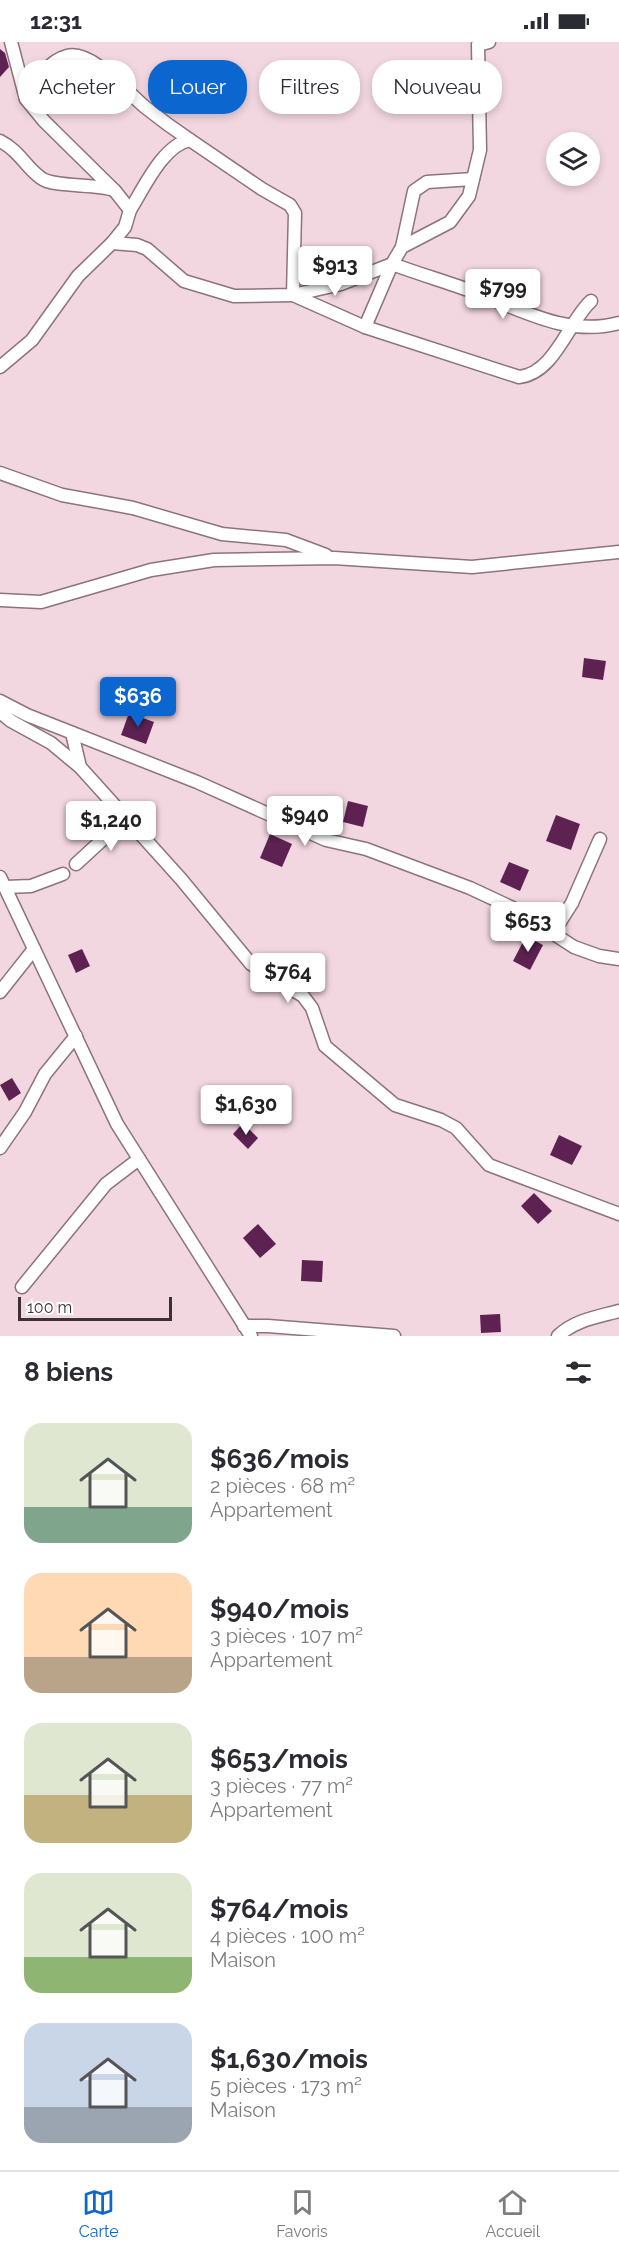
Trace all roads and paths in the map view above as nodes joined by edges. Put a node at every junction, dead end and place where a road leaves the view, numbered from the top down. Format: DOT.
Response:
graph roads {
  1 [pos="11,42"];
  2 [pos="489,42"];
  3 [pos="75,48"];
  4 [pos="58,60"];
  5 [pos="18,67"];
  6 [pos="38,114"];
  7 [pos="0,141"];
  8 [pos="190,141"];
  9 [pos="473,179"];
  10 [pos="115,191"];
  11 [pos="130,210"];
  12 [pos="112,243"];
  13 [pos="402,246"];
  14 [pos="392,264"];
  15 [pos="293,295"];
  16 [pos="591,301"];
  17 [pos="619,323"];
  18 [pos="574,326"];
  19 [pos="365,327"];
  20 [pos="0,367"];
  21 [pos="0,473"];
  22 [pos="619,552"];
  23 [pos="334,558"];
  24 [pos="0,600"];
  25 [pos="0,701"];
  26 [pos="0,712"];
  27 [pos="72,733"];
  28 [pos="80,767"];
  29 [pos="126,818"];
  30 [pos="600,839"];
  31 [pos="76,864"];
  32 [pos="63,874"];
  33 [pos="3,882"];
  34 [pos="553,933"];
  35 [pos="34,949"];
  36 [pos="619,959"];
  37 [pos="0,992"];
  38 [pos="76,1036"];
  39 [pos="0,1148"];
  40 [pos="139,1159"];
  41 [pos="619,1214"];
  42 [pos="22,1287"];
  43 [pos="619,1311"];
  44 [pos="247,1331"];
  45 [pos="394,1336"];
  46 [pos="558,1336"];
  1 -- 5 [label="street"];
  2 -- 9 [label="street"];
  3 -- 4 [label="street"];
  3 -- 8 [label="street"];
  6 -- 10 [label="street"];
  7 -- 10 [label="street"];
  8 -- 11 [label="street"];
  8 -- 15 [label="street"];
  9 -- 13 [label="street"];
  9 -- 13 [label="street"];
  10 -- 11 [label="street"];
  11 -- 12 [label="street"];
  12 -- 15 [label="street"];
  12 -- 20 [label="street"];
  13 -- 14 [label="street"];
  14 -- 15 [label="street"];
  14 -- 18 [label="street"];
  14 -- 19 [label="street"];
  15 -- 19 [label="street"];
  16 -- 18 [label="street"];
  17 -- 18 [label="street"];
  18 -- 19 [label="street"];
  21 -- 23 [label="street"];
  22 -- 23 [label="street"];
  23 -- 24 [label="street"];
  25 -- 27 [label="street"];
  26 -- 28 [label="street"];
  27 -- 28 [label="street"];
  27 -- 34 [label="street"];
  28 -- 29 [label="street"];
  29 -- 31 [label="street"];
  29 -- 41 [label="street"];
  30 -- 34 [label="street"];
  32 -- 33 [label="street"];
  33 -- 35 [label="street"];
  34 -- 36 [label="street"];
  35 -- 37 [label="street"];
  35 -- 38 [label="street"];
  38 -- 39 [label="street"];
  38 -- 40 [label="street"];
  40 -- 42 [label="street"];
  40 -- 44 [label="street"];
  43 -- 46 [label="street"];
  44 -- 45 [label="street"];
}
